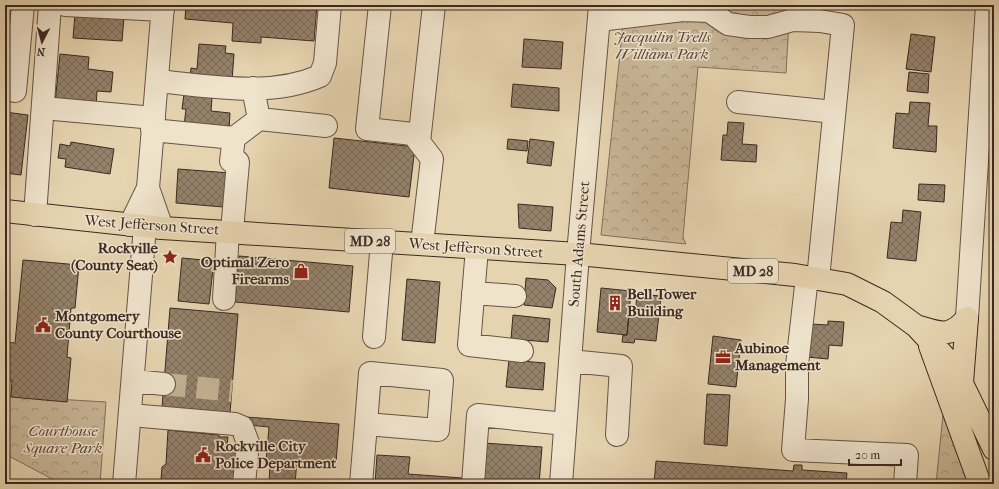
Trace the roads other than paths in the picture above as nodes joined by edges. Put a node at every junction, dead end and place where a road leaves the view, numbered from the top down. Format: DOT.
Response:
graph roads {
  1 [pos="23,5"];
  2 [pos="50,5"];
  3 [pos="65,5"];
  4 [pos="330,5"];
  5 [pos="380,5"];
  6 [pos="434,5"];
  7 [pos="987,5"];
  8 [pos="163,8"];
  9 [pos="600,12"];
  10 [pos="157,81"];
  11 [pos="253,88"];
  12 [pos="15,91"];
  13 [pos="738,102"];
  14 [pos="43,108"];
  15 [pos="834,112"];
  16 [pos="259,119"];
  17 [pos="153,124"];
  18 [pos="326,126"];
  19 [pos="234,138"];
  20 [pos="419,142"];
  21 [pos="148,188"];
  22 [pos="5,211"];
  23 [pos="35,215"];
  24 [pos="146,226"];
  25 [pos="230,231"];
  26 [pos="382,242"];
  27 [pos="422,244"];
  28 [pos="477,248"];
  29 [pos="578,254"];
  30 [pos="813,278"];
  31 [pos="473,293"];
  32 [pos="515,296"];
  33 [pos="224,299"];
  34 [pos="967,318"];
  35 [pos="922,333"];
  36 [pos="374,337"];
  37 [pos="522,351"];
  38 [pos="570,361"];
  39 [pos="133,381"];
  40 [pos="962,383"];
  41 [pos="164,384"];
  42 [pos="130,415"];
  43 [pos="366,424"];
  44 [pos="565,424"];
  45 [pos="617,435"];
  46 [pos="994,449"];
  47 [pos="124,484"];
  48 [pos="244,484"];
  49 [pos="361,484"];
  50 [pos="473,484"];
  51 [pos="561,484"];
  52 [pos="905,484"];
  53 [pos="980,484"];
  1 -- 12 [label="street"];
  2 -- 14 [label="street"];
  3 -- 8 [label="street"];
  4 -- 11 [label="street"];
  5 -- 20 [label="street"];
  6 -- 20 [label="street"];
  7 -- 34 [label="street"];
  8 -- 10 [label="street"];
  9 -- 15 [label="street"];
  9 -- 29 [label="street, South Adams Street"];
  10 -- 11 [label="street"];
  10 -- 17 [label="street"];
  11 -- 16 [label="street"];
  13 -- 15 [label="street"];
  14 -- 17 [label="street"];
  14 -- 23 [label="street"];
  15 -- 30 [label="street"];
  16 -- 18 [label="street"];
  16 -- 19 [label="street"];
  17 -- 19 [label="street"];
  17 -- 21 [label="street"];
  19 -- 25 [label="street"];
  20 -- 27 [label="street"];
  21 -- 24 [label="street"];
  21 -- 24 [label="street"];
  22 -- 23 [label="main road, West Jefferson Street / MD 28"];
  23 -- 24 [label="main road, West Jefferson Street / MD 28"];
  24 -- 25 [label="main road, West Jefferson Street / MD 28"];
  24 -- 39 [label="street"];
  25 -- 26 [label="main road, West Jefferson Street / MD 28"];
  25 -- 33 [label="street"];
  26 -- 27 [label="main road, West Jefferson Street / MD 28"];
  26 -- 36 [label="street"];
  27 -- 28 [label="main road, West Jefferson Street / MD 28"];
  28 -- 29 [label="main road, West Jefferson Street / MD 28"];
  28 -- 31 [label="street"];
  29 -- 30 [label="main road, West Jefferson Street / MD 28"];
  29 -- 38 [label="street, South Adams Street"];
  30 -- 35 [label="main road, West Jefferson Street / MD 28"];
  30 -- 52 [label="street"];
  31 -- 32 [label="street"];
  31 -- 37 [label="street"];
  34 -- 35 [label="main road"];
  34 -- 40 [label="main road"];
  35 -- 40 [label="main road, West Jefferson Street / MD 28"];
  35 -- 53 [label="main road"];
  38 -- 44 [label="street, South Adams Street"];
  38 -- 45 [label="street"];
  39 -- 41 [label="street"];
  39 -- 42 [label="street"];
  40 -- 46 [label="main road, West Jefferson Street / MD 28"];
  42 -- 47 [label="street"];
  42 -- 48 [label="street"];
  43 -- 49 [label="street"];
  44 -- 50 [label="street"];
  44 -- 51 [label="street, South Adams Street"];
}
